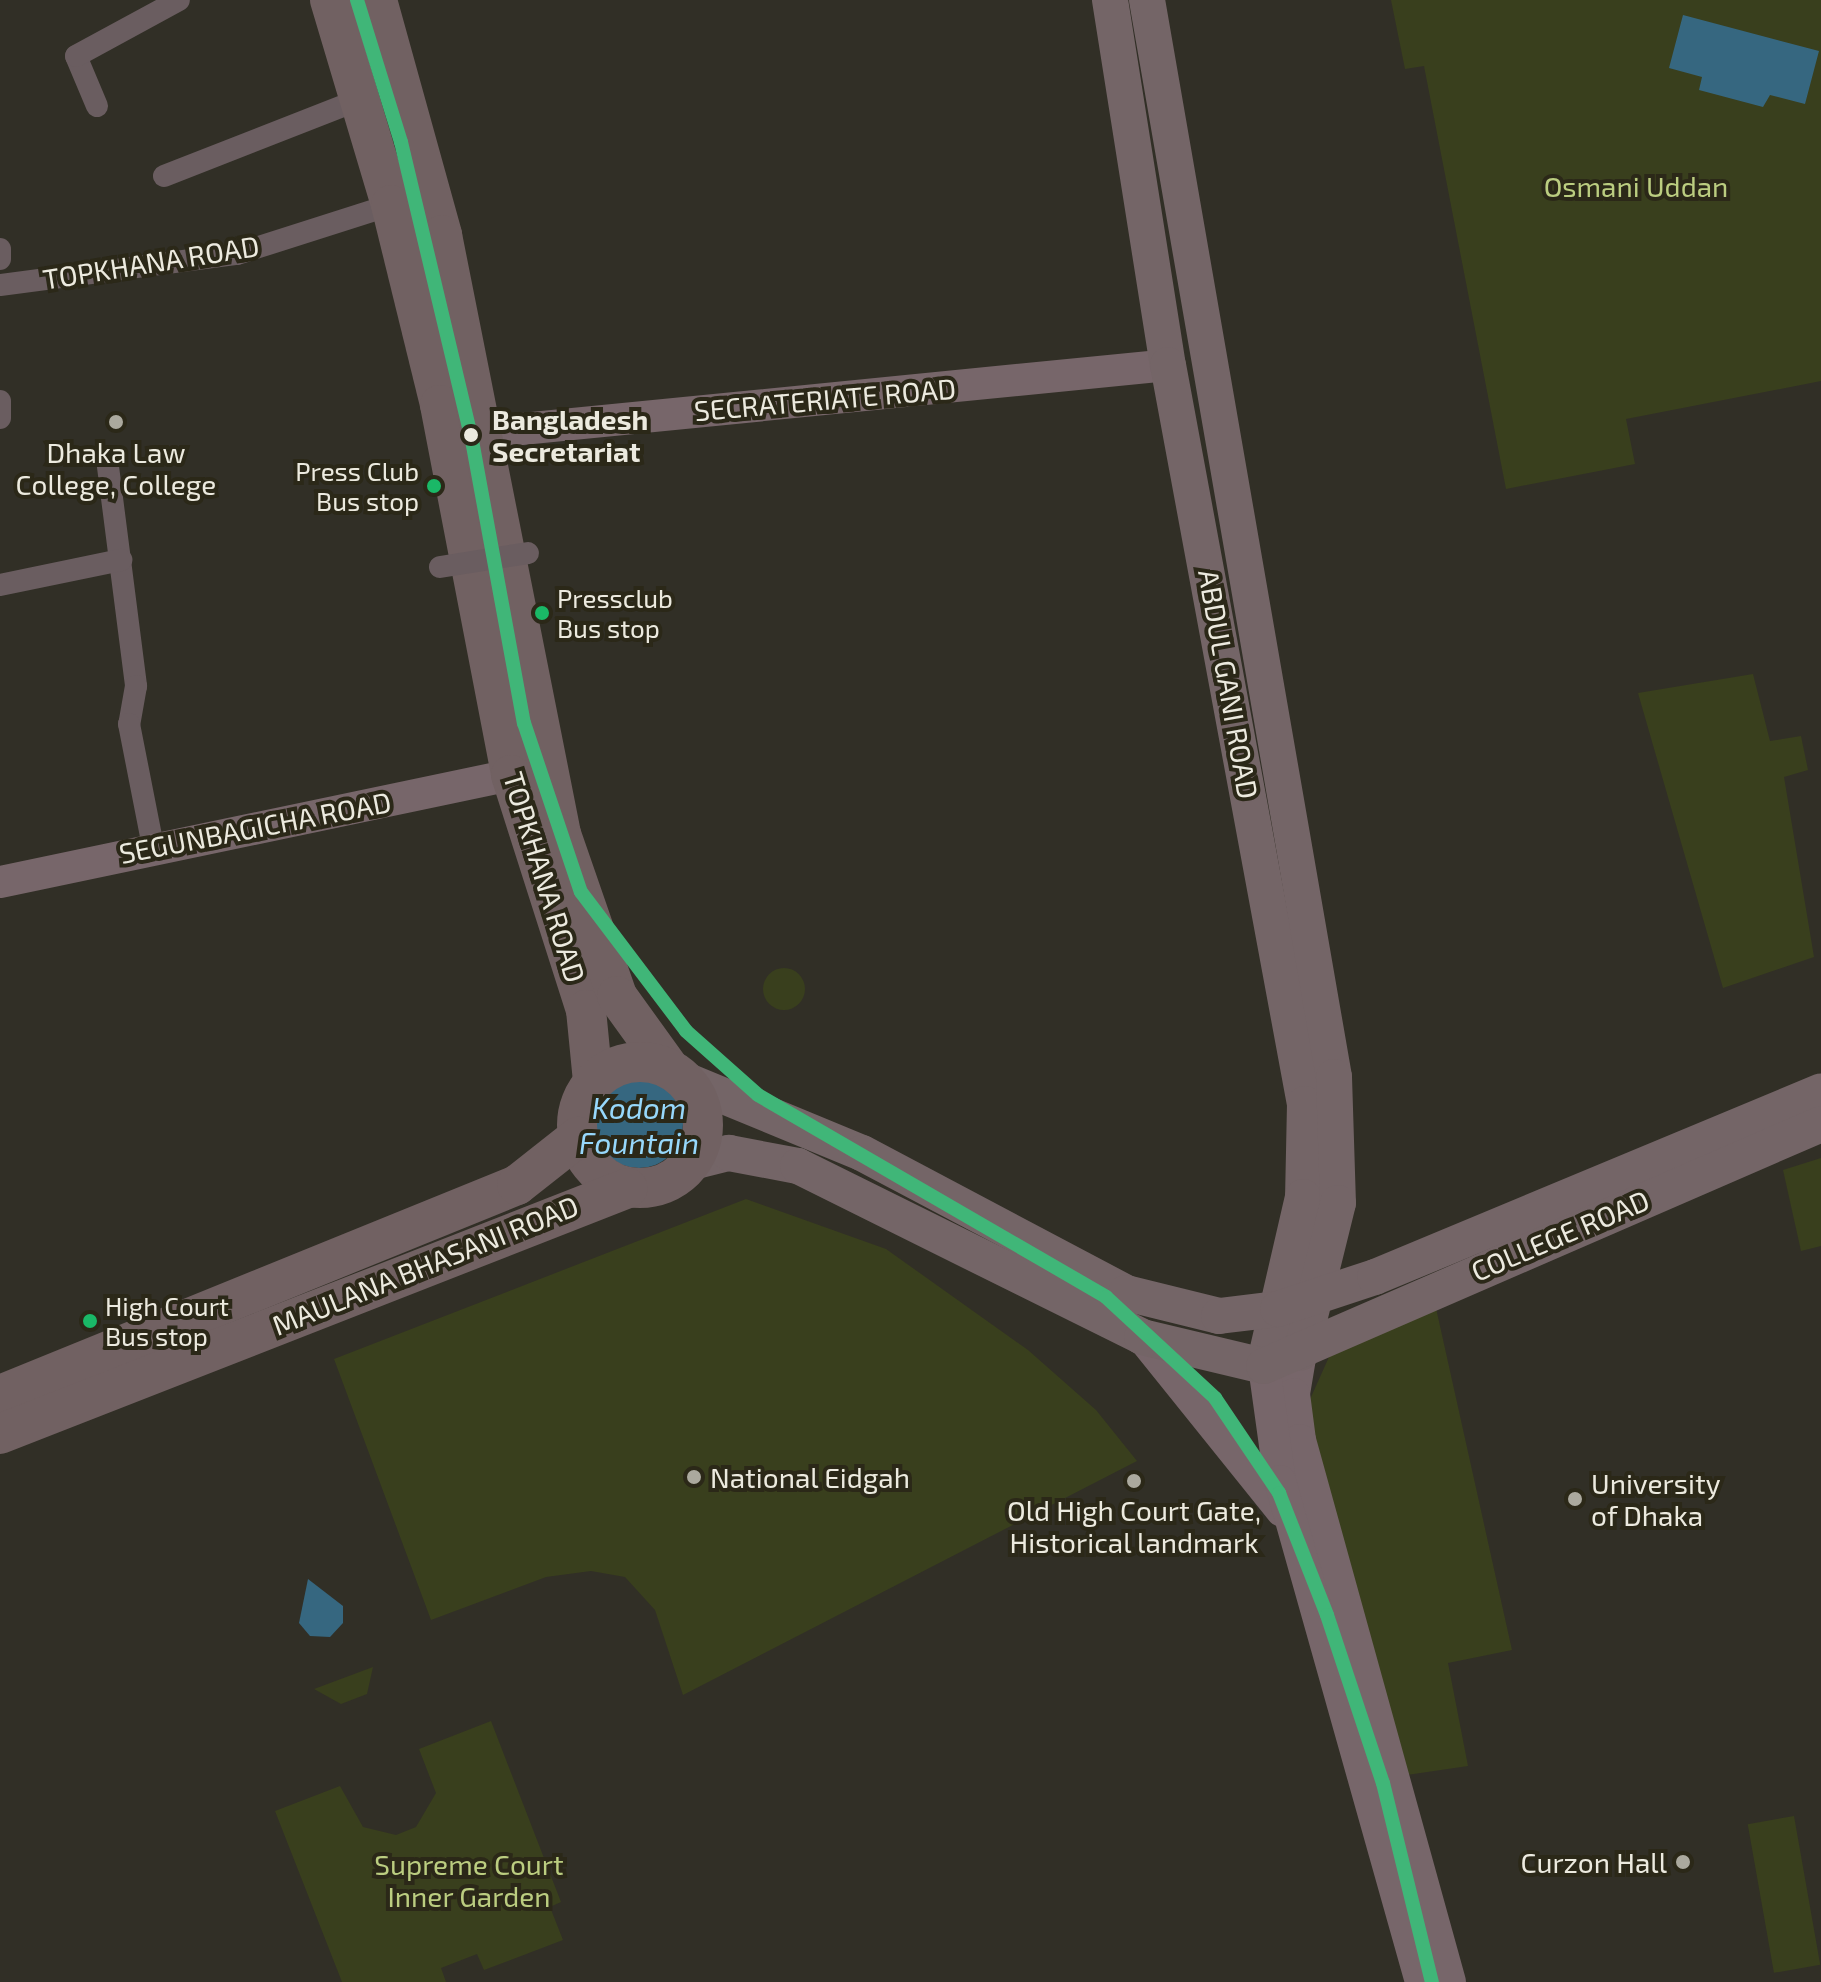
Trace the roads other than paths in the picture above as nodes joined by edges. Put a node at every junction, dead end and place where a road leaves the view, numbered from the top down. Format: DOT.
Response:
graph roads {
  1 [pos="179,0"];
  2 [pos="330,0"];
  3 [pos="377,0"];
  4 [pos="1110,0"];
  5 [pos="1147,0"];
  6 [pos="363,98"];
  7 [pos="97,106"];
  8 [pos="164,176"];
  9 [pos="391,205"];
  10 [pos="0,249"];
  11 [pos="0,259"];
  12 [pos="0,285"];
  13 [pos="1206,359"];
  14 [pos="1168,365"];
  15 [pos="0,401"];
  16 [pos="0,418"];
  17 [pos="482,433"];
  18 [pos="107,459"];
  19 [pos="528,553"];
  20 [pos="121,560"];
  21 [pos="440,567"];
  22 [pos="0,585"];
  23 [pos="500,639"];
  24 [pos="511,775"];
  25 [pos="153,846"];
  26 [pos="0,882"];
  27 [pos="677,1074"];
  28 [pos="593,1081"];
  29 [pos="1821,1091"];
  30 [pos="1821,1124"];
  31 [pos="578,1137"];
  32 [pos="692,1162"];
  33 [pos="628,1188"];
  34 [pos="1319,1296"];
  35 [pos="1278,1309"];
  36 [pos="1142,1337"];
  37 [pos="1301,1352"];
  38 [pos="1264,1366"];
  39 [pos="0,1395"];
  40 [pos="0,1434"];
  41 [pos="1293,1526"];
  42 [pos="1421,1982"];
  43 [pos="1450,1982"];
  1 -- 7 [label="street"];
  2 -- 6 [label="highway, TOPKHANA ROAD"];
  3 -- 17 [label="highway, TOPKHANA ROAD"];
  4 -- 14 [label="main road, ABDUL GANI ROAD"];
  5 -- 13 [label="main road, ABDUL GANI ROAD"];
  6 -- 8 [label="street"];
  6 -- 9 [label="highway, TOPKHANA ROAD"];
  9 -- 12 [label="street, TOPKHANA ROAD"];
  9 -- 23 [label="highway, TOPKHANA ROAD"];
  10 -- 11 [label="street, TOPKHANA ROAD"];
  13 -- 14 [label="street"];
  13 -- 34 [label="main road, ABDUL GANI ROAD"];
  14 -- 17 [label="main road, SECRATERIATE ROAD"];
  14 -- 35 [label="main road, ABDUL GANI ROAD"];
  15 -- 16 [label="street"];
  17 -- 23 [label="highway, TOPKHANA ROAD"];
  18 -- 20 [label="street"];
  19 -- 21 [label="street, bridge"];
  20 -- 22 [label="street"];
  20 -- 25 [label="street"];
  23 -- 24 [label="highway, TOPKHANA ROAD"];
  23 -- 27 [label="highway, TOPKHANA ROAD"];
  24 -- 25 [label="main road, SEGUNBAGICHA ROAD"];
  24 -- 28 [label="highway, TOPKHANA ROAD"];
  25 -- 26 [label="main road, SEGUNBAGICHA ROAD"];
  27 -- 28 [label="highway"];
  27 -- 32 [label="highway"];
  27 -- 35 [label="main road, COLLEGE ROAD"];
  28 -- 31 [label="highway"];
  29 -- 34 [label="main road, COLLEGE ROAD"];
  30 -- 37 [label="main road, COLLEGE ROAD"];
  31 -- 33 [label="highway"];
  31 -- 39 [label="highway, MAULANA BHASANI ROAD"];
  32 -- 33 [label="highway"];
  32 -- 36 [label="main road"];
  33 -- 40 [label="highway, MAULANA BHASANI ROAD"];
  34 -- 35 [label="main road, COLLEGE ROAD"];
  34 -- 37 [label="main road, ABDUL GANI ROAD"];
  35 -- 38 [label="main road, ABDUL GANI ROAD"];
  36 -- 38 [label="main road"];
  36 -- 41 [label="main road"];
  37 -- 38 [label="main road, COLLEGE ROAD"];
  37 -- 43 [label="main road"];
  38 -- 41 [label="main road"];
  41 -- 42 [label="main road"];
}
